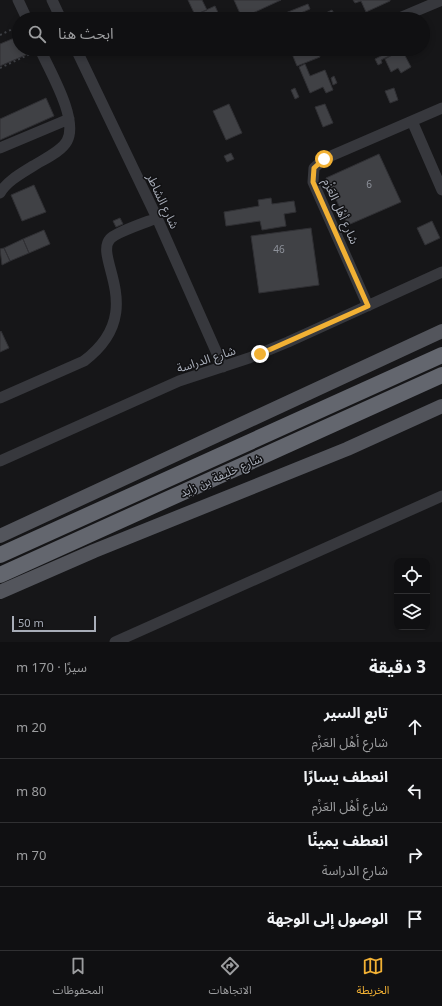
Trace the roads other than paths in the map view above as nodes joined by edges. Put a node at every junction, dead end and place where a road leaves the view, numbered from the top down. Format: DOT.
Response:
graph roads {
  1 [pos="18,0"];
  2 [pos="52,0"];
  3 [pos="442,0"];
  4 [pos="23,12"];
  5 [pos="58,12"];
  6 [pos="414,12"];
  7 [pos="39,56"];
  8 [pos="79,56"];
  9 [pos="442,108"];
  10 [pos="69,119"];
  11 [pos="412,121"];
  12 [pos="0,148"];
  13 [pos="438,171"];
  14 [pos="442,190"];
  15 [pos="0,193"];
  16 [pos="157,218"];
  17 [pos="442,272"];
  18 [pos="368,306"];
  19 [pos="442,331"];
  20 [pos="442,355"];
  21 [pos="224,367"];
  22 [pos="442,375"];
  23 [pos="0,398"];
  24 [pos="442,406"];
  25 [pos="0,461"];
  26 [pos="442,496"];
  27 [pos="0,536"];
  28 [pos="0,555"];
  29 [pos="0,575"];
  30 [pos="0,592"];
  31 [pos="115,642"];
  1 -- 4 [label="street"];
  2 -- 5 [label="street"];
  3 -- 6 [label="street"];
  7 -- 10 [label="street"];
  8 -- 16 [label="street, شارع الشاطر"];
  9 -- 11 [label="street, شارع أهْل العَزْم"];
  10 -- 12 [label="street"];
  10 -- 15 [label="street"];
  11 -- 13 [label="street"];
  11 -- 18 [label="street, شارع أهْل العَزْم"];
  13 -- 14 [label="street"];
  16 -- 21 [label="street, شارع الشاطر"];
  16 -- 23 [label="street"];
  17 -- 18 [label="street, شارع الدراسة"];
  18 -- 21 [label="street, شارع الدراسة"];
  19 -- 27 [label="main road"];
  20 -- 28 [label="highway, شارع خليفة بن زايد"];
  21 -- 25 [label="street, شارع الدراسة"];
  22 -- 29 [label="highway, شارع خليفة بن زايد"];
  24 -- 30 [label="main road"];
  26 -- 31 [label="street"];
}
